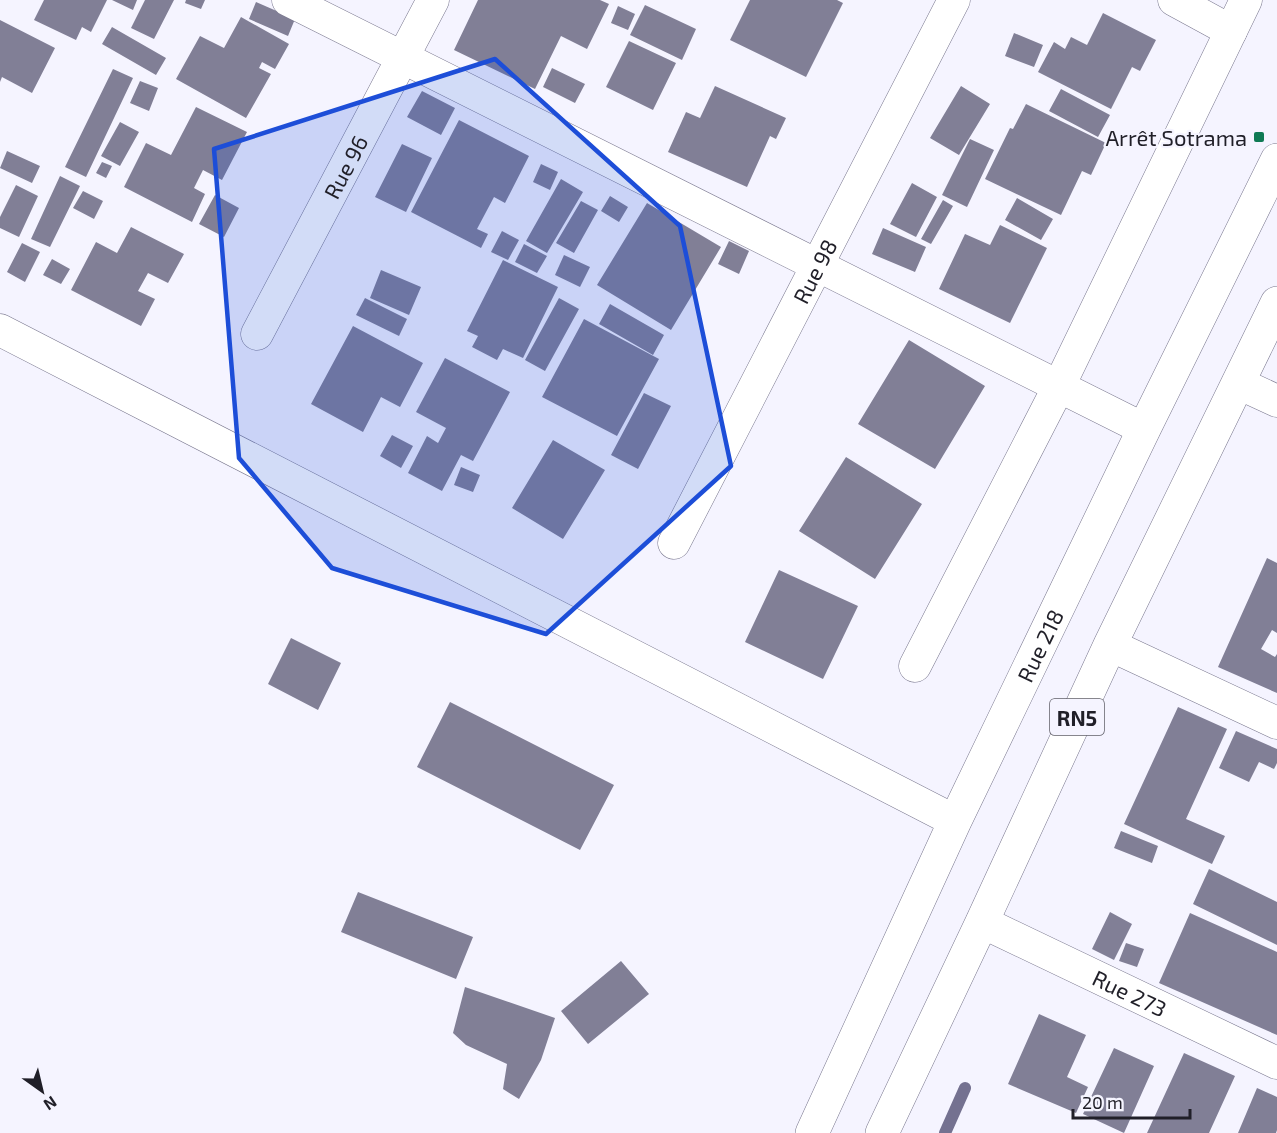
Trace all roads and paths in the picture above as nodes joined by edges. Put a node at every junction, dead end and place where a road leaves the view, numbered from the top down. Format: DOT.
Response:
graph roads {
  1 [pos="288,0"];
  2 [pos="433,0"];
  3 [pos="954,0"];
  4 [pos="1174,0"];
  5 [pos="1246,0"];
  6 [pos="1231,31"];
  7 [pos="404,58"];
  8 [pos="1277,160"];
  9 [pos="818,265"];
  10 [pos="1277,303"];
  11 [pos="0,330"];
  12 [pos="257,334"];
  13 [pos="1238,383"];
  14 [pos="1059,386"];
  15 [pos="1277,401"];
  16 [pos="1144,429"];
  17 [pos="674,543"];
  18 [pos="1110,645"];
  19 [pos="915,666"];
  20 [pos="1277,723"];
  21 [pos="956,821"];
  22 [pos="982,922"];
  23 [pos="1277,1063"];
  24 [pos="812,1133"];
  25 [pos="882,1133"];
  1 -- 7 [label="street"];
  2 -- 7 [label="street, Rue 96"];
  3 -- 9 [label="street, Rue 98"];
  4 -- 6 [label="street"];
  5 -- 6 [label="street"];
  6 -- 14 [label="street"];
  7 -- 9 [label="street"];
  7 -- 12 [label="street, Rue 96"];
  8 -- 16 [label="highway, Rue 218 / RN5"];
  9 -- 14 [label="street"];
  9 -- 17 [label="street, Rue 98"];
  10 -- 13 [label="highway, RN5"];
  11 -- 21 [label="street"];
  13 -- 15 [label="street"];
  13 -- 18 [label="highway, RN5"];
  14 -- 16 [label="street"];
  14 -- 19 [label="street"];
  16 -- 21 [label="highway, Rue 218 / RN5"];
  18 -- 20 [label="street"];
  18 -- 22 [label="highway, RN5"];
  21 -- 24 [label="highway, Rue 218 / RN5"];
  22 -- 23 [label="street, Rue 273"];
  22 -- 25 [label="highway, RN5"];
}
